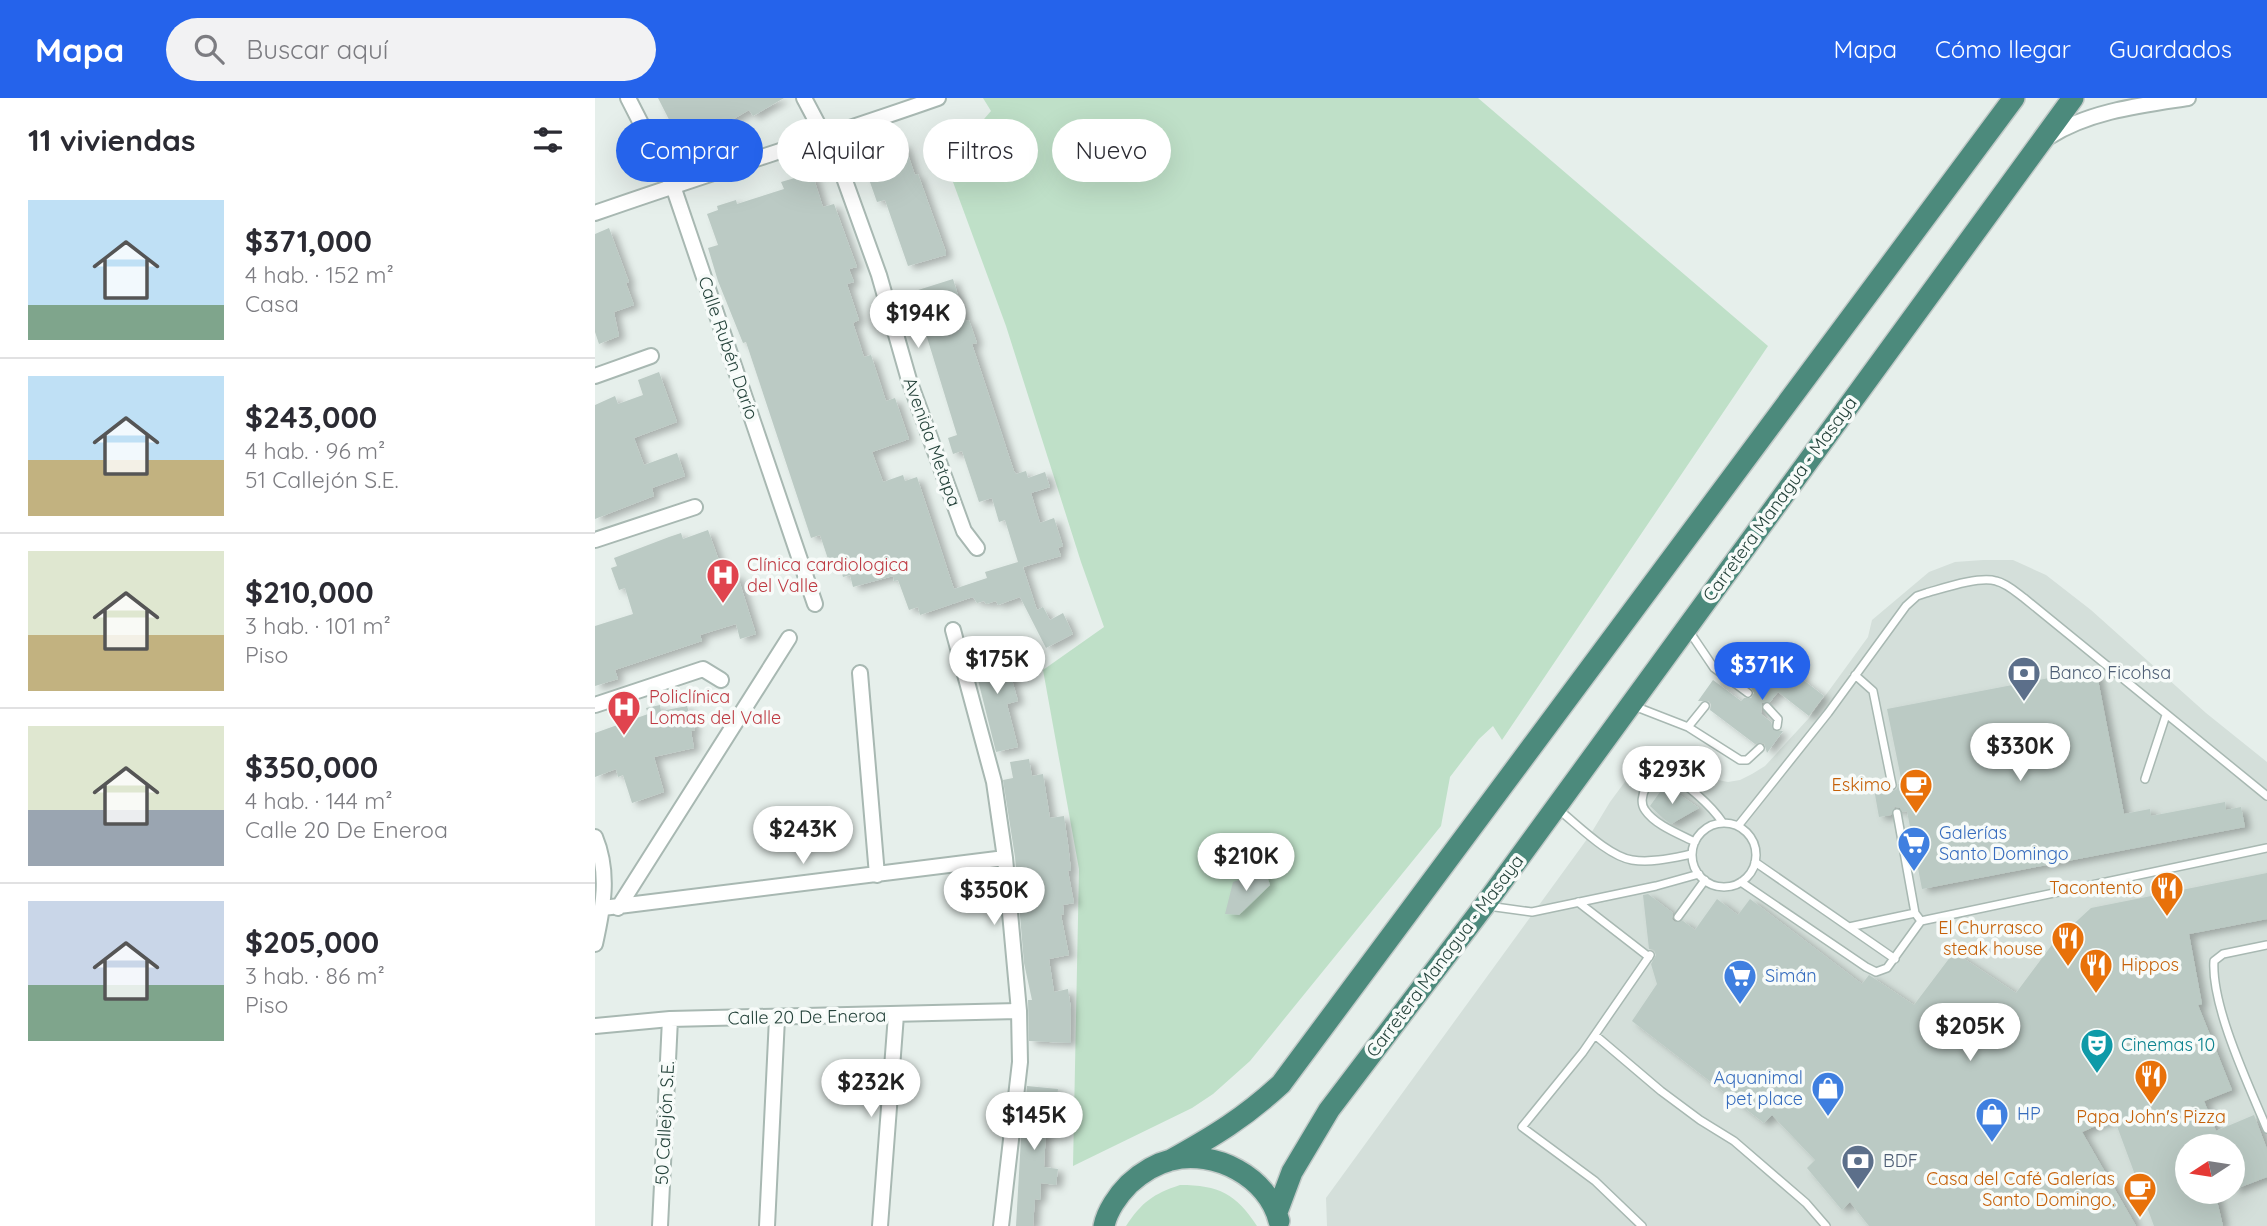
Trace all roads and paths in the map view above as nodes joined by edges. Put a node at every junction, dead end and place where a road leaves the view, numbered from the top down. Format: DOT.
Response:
graph roads {
  1 [pos="628,98"];
  2 [pos="804,98"];
  3 [pos="938,98"];
  4 [pos="2014,98"];
  5 [pos="2073,98"];
  6 [pos="2137,98"];
  7 [pos="2188,98"];
  8 [pos="2155,101"];
  9 [pos="815,119"];
  10 [pos="879,119"];
  11 [pos="2039,144"];
  12 [pos="777,153"];
  13 [pos="845,182"];
  14 [pos="674,186"];
  15 [pos="595,213"];
  16 [pos="651,356"];
  17 [pos="595,376"];
  18 [pos="695,507"];
  19 [pos="595,541"];
  20 [pos="978,548"];
  21 [pos="815,604"];
  22 [pos="1687,628"];
  23 [pos="953,630"];
  24 [pos="789,638"];
  25 [pos="860,673"];
  26 [pos="1855,675"];
  27 [pos="1727,678"];
  28 [pos="722,680"];
  29 [pos="1720,686"];
  30 [pos="1748,693"];
  31 [pos="1630,704"];
  32 [pos="595,705"];
  33 [pos="1705,706"];
  34 [pos="1767,707"];
  35 [pos="2166,715"];
  36 [pos="1777,726"];
  37 [pos="1688,727"];
  38 [pos="1761,748"];
  39 [pos="2145,779"];
  40 [pos="1892,785"];
  41 [pos="2267,796"];
  42 [pos="1555,808"];
  43 [pos="1897,813"];
  44 [pos="1723,823"];
  45 [pos="1738,826"];
  46 [pos="595,837"];
  47 [pos="1695,842"];
  48 [pos="2267,848"];
  49 [pos="1692,854"];
  50 [pos="1005,858"];
  51 [pos="1755,862"];
  52 [pos="1699,874"];
  53 [pos="877,875"];
  54 [pos="1705,880"];
  55 [pos="1741,882"];
  56 [pos="1578,902"];
  57 [pos="1484,906"];
  58 [pos="603,908"];
  59 [pos="618,908"];
  60 [pos="1915,913"];
  61 [pos="1678,918"];
  62 [pos="1921,920"];
  63 [pos="1849,927"];
  64 [pos="595,944"];
  65 [pos="2267,945"];
  66 [pos="1895,959"];
  67 [pos="1019,1011"];
  68 [pos="896,1015"];
  69 [pos="777,1017"];
  70 [pos="670,1019"];
  71 [pos="595,1027"];
  72 [pos="1595,1035"];
  73 [pos="2267,1129"];
  74 [pos="1171,1160"];
  75 [pos="1279,1219"];
  76 [pos="660,1226"];
  77 [pos="767,1226"];
  78 [pos="880,1226"];
  79 [pos="1002,1226"];
  80 [pos="1104,1226"];
  81 [pos="1642,1226"];
  82 [pos="1826,1226"];
  1 -- 14 [label="street, Calle Rubén Darío"];
  2 -- 9 [label="street, Avenida Metapa"];
  3 -- 10 [label="street"];
  4 -- 74 [label="highway"];
  5 -- 11 [label="highway, Carretera Managua - Masaya"];
  6 -- 8 [label="street"];
  7 -- 8 [label="street"];
  8 -- 11 [label="street"];
  11 -- 22 [label="highway, Carretera Managua - Masaya"];
  12 -- 14 [label="street"];
  13 -- 20 [label="street, Avenida Metapa"];
  14 -- 15 [label="street"];
  14 -- 21 [label="street, Calle Rubén Darío"];
  16 -- 17 [label="street"];
  18 -- 19 [label="street"];
  22 -- 27 [label="lane"];
  22 -- 31 [label="highway, Carretera Managua - Masaya"];
  23 -- 50 [label="street"];
  24 -- 59 [label="street"];
  25 -- 53 [label="street"];
  26 -- 35 [label="lane"];
  26 -- 40 [label="lane"];
  26 -- 45 [label="lane"];
  27 -- 29 [label="lane"];
  27 -- 30 [label="lane"];
  28 -- 32 [label="street"];
  31 -- 37 [label="lane"];
  31 -- 42 [label="highway, Carretera Managua - Masaya"];
  33 -- 37 [label="lane"];
  34 -- 36 [label="lane"];
  35 -- 39 [label="lane"];
  35 -- 41 [label="lane"];
  37 -- 38 [label="lane"];
  42 -- 49 [label="lane"];
  42 -- 57 [label="highway, Carretera Managua - Masaya"];
  43 -- 60 [label="lane"];
  44 -- 45 [label="lane"];
  44 -- 47 [label="lane"];
  44 -- 47 [label="lane"];
  45 -- 51 [label="lane"];
  46 -- 58 [label="street"];
  47 -- 49 [label="lane"];
  48 -- 62 [label="lane"];
  49 -- 52 [label="lane"];
  50 -- 53 [label="street"];
  50 -- 67 [label="street"];
  51 -- 55 [label="lane"];
  51 -- 63 [label="lane"];
  52 -- 54 [label="lane"];
  52 -- 56 [label="lane"];
  53 -- 59 [label="street"];
  54 -- 55 [label="lane"];
  54 -- 61 [label="lane"];
  55 -- 66 [label="lane"];
  56 -- 57 [label="lane"];
  56 -- 72 [label="lane"];
  57 -- 75 [label="highway, Carretera Managua - Masaya"];
  58 -- 59 [label="street"];
  58 -- 64 [label="street"];
  60 -- 62 [label="lane"];
  60 -- 63 [label="lane"];
  62 -- 66 [label="lane"];
  63 -- 66 [label="lane"];
  65 -- 73 [label="lane"];
  67 -- 68 [label="street, Calle 20 De Eneroa"];
  67 -- 79 [label="street"];
  68 -- 69 [label="street, Calle 20 De Eneroa"];
  68 -- 78 [label="street"];
  69 -- 70 [label="street, Calle 20 De Eneroa"];
  69 -- 77 [label="street"];
  70 -- 71 [label="street, Calle 20 De Eneroa"];
  70 -- 76 [label="street, 50 Callejón S.E."];
  72 -- 81 [label="lane"];
  72 -- 82 [label="lane"];
  74 -- 75 [label="highway"];
  74 -- 80 [label="highway"];
}
